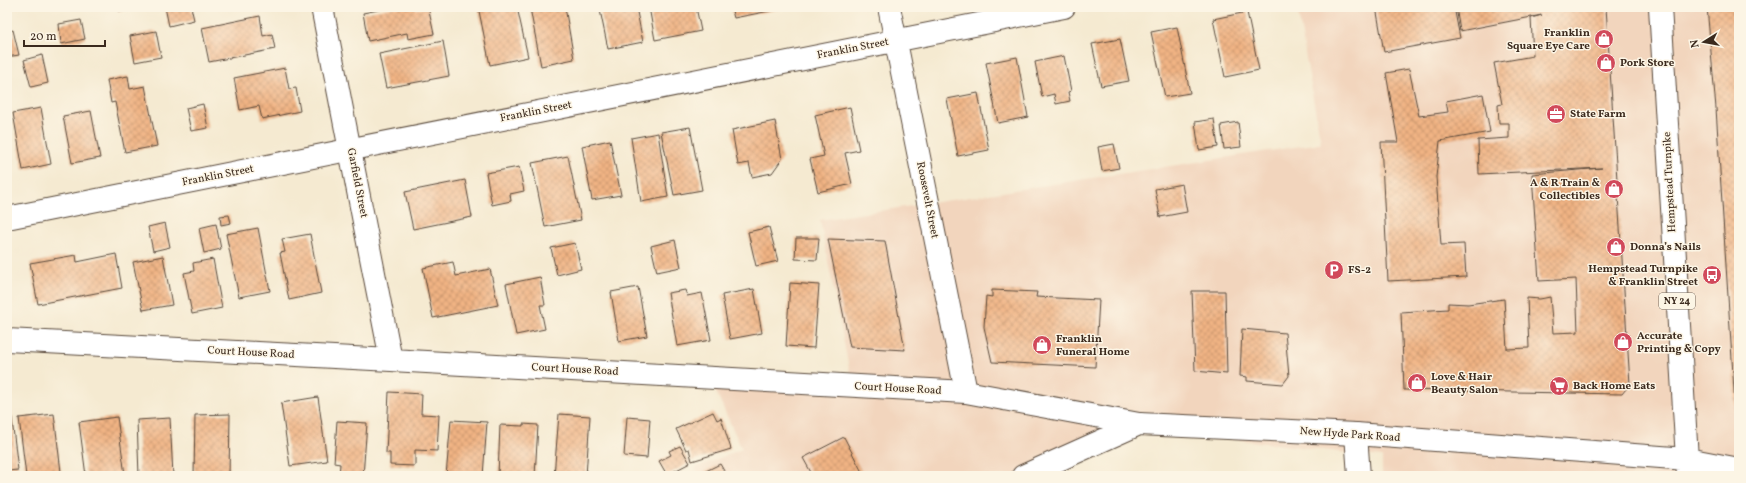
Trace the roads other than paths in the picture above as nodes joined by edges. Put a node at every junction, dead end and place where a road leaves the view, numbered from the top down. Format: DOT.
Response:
graph roads {
  1 [pos="322,7"];
  2 [pos="889,7"];
  3 [pos="1064,7"];
  4 [pos="1660,7"];
  5 [pos="895,40"];
  6 [pos="350,149"];
  7 [pos="7,218"];
  8 [pos="7,340"];
  9 [pos="391,360"];
  10 [pos="966,392"];
  11 [pos="1139,424"];
  12 [pos="1356,434"];
  13 [pos="1687,468"];
  14 [pos="1739,469"];
  15 [pos="1047,470"];
  16 [pos="1023,476"];
  17 [pos="1359,476"];
  1 -- 6 [label="street, Garfield Street"];
  2 -- 5 [label="street, Roosevelt Street"];
  3 -- 5 [label="street, Franklin Street"];
  4 -- 13 [label="street, Hempstead Turnpike / NY 24"];
  5 -- 6 [label="street, Franklin Street"];
  5 -- 10 [label="street, Roosevelt Street"];
  6 -- 7 [label="street, Franklin Street"];
  6 -- 9 [label="street, Garfield Street"];
  8 -- 9 [label="street, Court House Road"];
  9 -- 10 [label="street, Court House Road"];
  10 -- 11 [label="street, Court House Road"];
  11 -- 12 [label="street, New Hyde Park Road"];
  11 -- 15 [label="street, New Hyde Park Road"];
  12 -- 13 [label="street, New Hyde Park Road"];
  12 -- 17 [label="street"];
  13 -- 14 [label="street, New Hyde Park Road"];
  15 -- 16 [label="street, New Hyde Park Road"];
}
